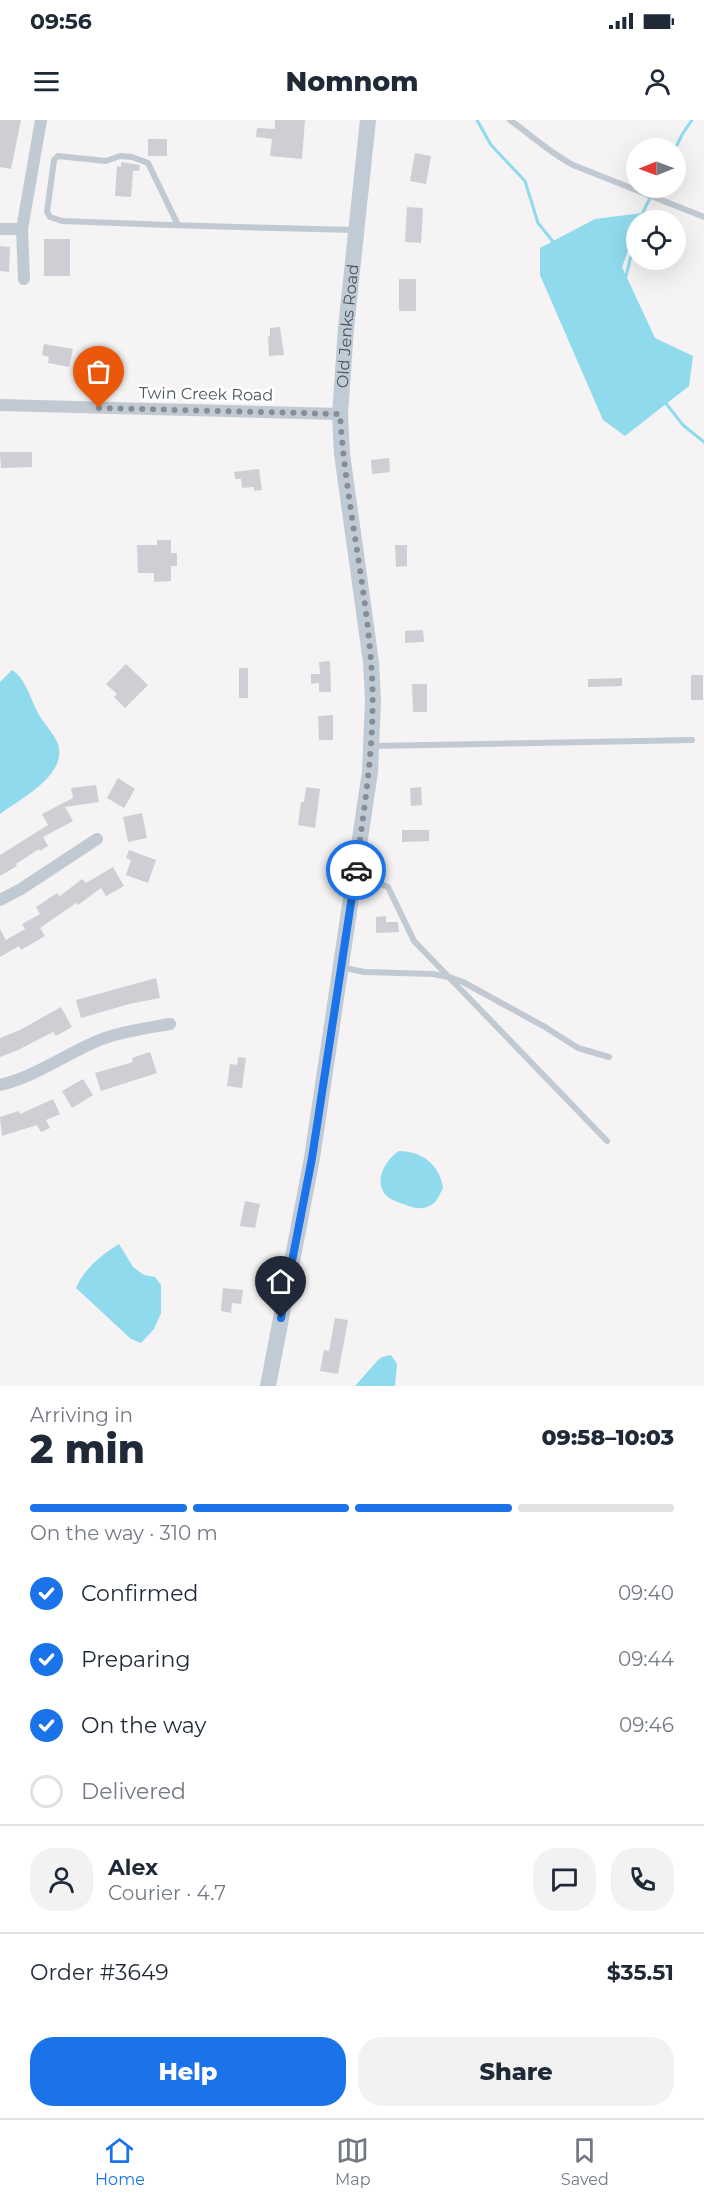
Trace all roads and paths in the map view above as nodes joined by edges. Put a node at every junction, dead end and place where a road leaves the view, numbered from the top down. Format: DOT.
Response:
graph roads {
  1 [pos="41,120"];
  2 [pos="368,120"];
  3 [pos="510,120"];
  4 [pos="704,217"];
  5 [pos="178,225"];
  6 [pos="0,229"];
  7 [pos="22,229"];
  8 [pos="357,230"];
  9 [pos="24,279"];
  10 [pos="0,405"];
  11 [pos="340,414"];
  12 [pos="692,740"];
  13 [pos="372,746"];
  14 [pos="98,839"];
  15 [pos="355,874"];
  16 [pos="0,900"];
  17 [pos="340,967"];
  18 [pos="449,976"];
  19 [pos="170,1024"];
  20 [pos="609,1058"];
  21 [pos="0,1086"];
  22 [pos="607,1142"];
  23 [pos="268,1386"];
  1 -- 7 [label="street"];
  2 -- 8 [label="street, Old Jenks Road"];
  3 -- 4 [label="lane"];
  5 -- 5 [label="lane"];
  5 -- 8 [label="lane"];
  6 -- 7 [label="street"];
  7 -- 9 [label="street"];
  8 -- 11 [label="street, Old Jenks Road"];
  10 -- 11 [label="street, Twin Creek Road"];
  11 -- 13 [label="street, Old Jenks Road"];
  12 -- 13 [label="lane"];
  13 -- 15 [label="street, Old Jenks Road"];
  14 -- 16 [label="street"];
  15 -- 17 [label="street, Old Jenks Road"];
  15 -- 18 [label="lane"];
  17 -- 18 [label="lane"];
  17 -- 23 [label="street, Old Jenks Road"];
  18 -- 20 [label="lane"];
  18 -- 22 [label="lane"];
  19 -- 21 [label="street"];
}
